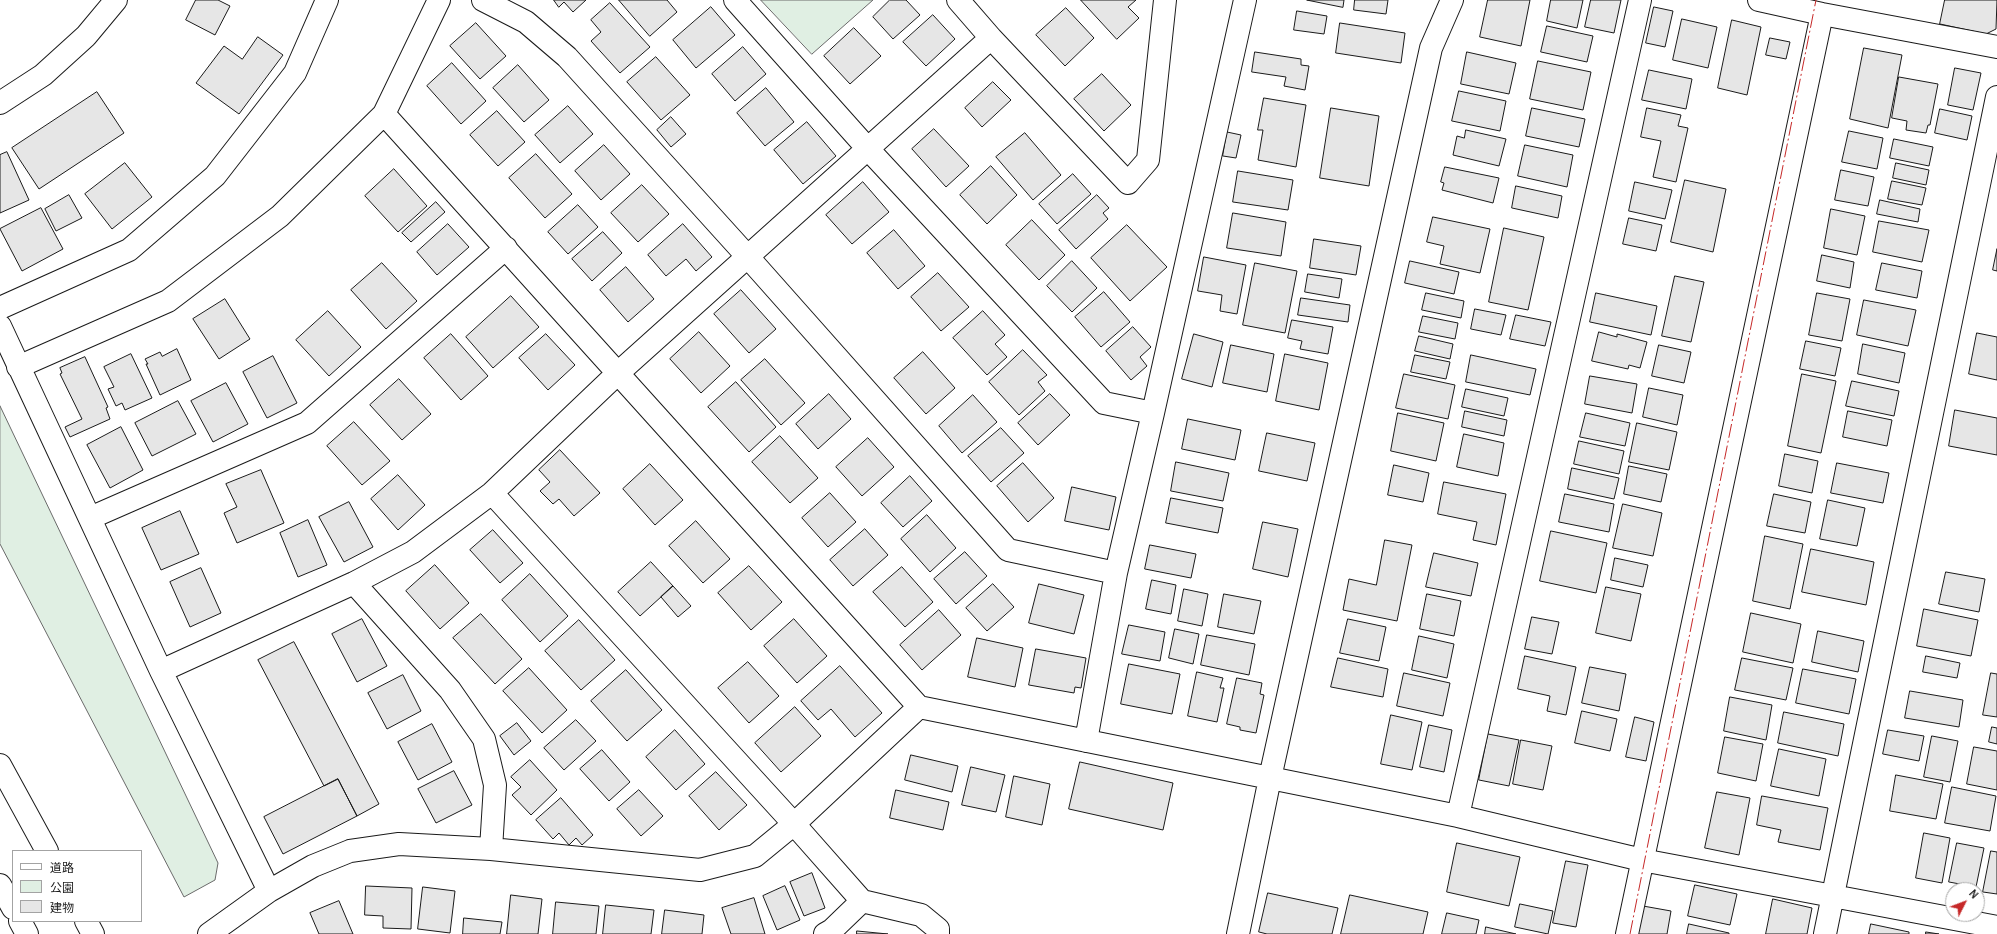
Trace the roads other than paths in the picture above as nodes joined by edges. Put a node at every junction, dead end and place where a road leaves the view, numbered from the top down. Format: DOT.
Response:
graph roads {
  1 [pos="116,0"];
  2 [pos="327,0"];
  3 [pos="439,0"];
  4 [pos="483,0"];
  5 [pos="735,0"];
  6 [pos="958,0"];
  7 [pos="1165,0"];
  8 [pos="1244,0"];
  9 [pos="1452,0"];
  10 [pos="1640,0"];
  11 [pos="1759,0"];
  12 [pos="1822,14"];
  13 [pos="991,38"];
  14 [pos="1997,47"];
  15 [pos="1997,97"];
  16 [pos="0,103"];
  17 [pos="384,114"];
  18 [pos="868,149"];
  19 [pos="506,248"];
  20 [pos="748,256"];
  21 [pos="0,308"];
  22 [pos="0,326"];
  23 [pos="18,367"];
  24 [pos="618,373"];
  25 [pos="1153,412"];
  26 [pos="492,493"];
  27 [pos="90,518"];
  28 [pos="1116,573"];
  29 [pos="354,583"];
  30 [pos="162,671"];
  31 [pos="919,707"];
  32 [pos="1086,741"];
  33 [pos="0,765"];
  34 [pos="1270,778"];
  35 [pos="1458,816"];
  36 [pos="794,824"];
  37 [pos="491,849"];
  38 [pos="46,850"];
  39 [pos="1642,860"];
  40 [pos="0,885"];
  41 [pos="269,890"];
  42 [pos="1833,897"];
  43 [pos="862,900"];
  44 [pos="12,906"];
  45 [pos="21,922"];
  46 [pos="87,922"];
  47 [pos="1997,928"];
  48 [pos="28,934"];
  49 [pos="93,934"];
  50 [pos="209,934"];
  51 [pos="825,934"];
  52 [pos="938,934"];
  53 [pos="1238,934"];
  54 [pos="1627,934"];
  55 [pos="1825,934"];
  1 -- 16 [label="main road"];
  2 -- 21 [label="main road"];
  3 -- 17 [label="main road"];
  4 -- 20 [label="main road"];
  5 -- 18 [label="main road"];
  6 -- 13 [label="main road"];
  7 -- 13 [label="main road"];
  8 -- 25 [label="main road"];
  9 -- 34 [label="main road"];
  10 -- 35 [label="main road"];
  11 -- 12 [label="main road"];
  12 -- 14 [label="main road"];
  12 -- 39 [label="main road"];
  13 -- 18 [label="main road"];
  15 -- 42 [label="main road"];
  17 -- 19 [label="main road"];
  17 -- 23 [label="main road"];
  18 -- 20 [label="main road"];
  18 -- 25 [label="main road"];
  19 -- 24 [label="main road"];
  19 -- 27 [label="main road"];
  20 -- 24 [label="main road"];
  20 -- 28 [label="main road"];
  22 -- 23 [label="main road"];
  23 -- 27 [label="main road"];
  24 -- 26 [label="main road"];
  24 -- 31 [label="main road"];
  25 -- 28 [label="main road"];
  26 -- 29 [label="main road"];
  26 -- 36 [label="main road"];
  27 -- 30 [label="main road"];
  28 -- 32 [label="main road"];
  29 -- 30 [label="main road"];
  29 -- 37 [label="main road"];
  30 -- 41 [label="main road"];
  31 -- 32 [label="main road"];
  31 -- 36 [label="main road"];
  32 -- 34 [label="main road"];
  33 -- 38 [label="main road"];
  34 -- 35 [label="main road"];
  34 -- 53 [label="main road"];
  35 -- 39 [label="main road"];
  36 -- 37 [label="main road"];
  36 -- 43 [label="main road"];
  37 -- 41 [label="main road"];
  39 -- 42 [label="main road"];
  39 -- 54 [label="main road"];
  40 -- 44 [label="main road"];
  41 -- 50 [label="main road"];
  42 -- 47 [label="main road"];
  42 -- 55 [label="main road"];
  43 -- 51 [label="main road"];
  43 -- 52 [label="main road"];
  45 -- 48 [label="main road"];
  46 -- 49 [label="main road"];
}
